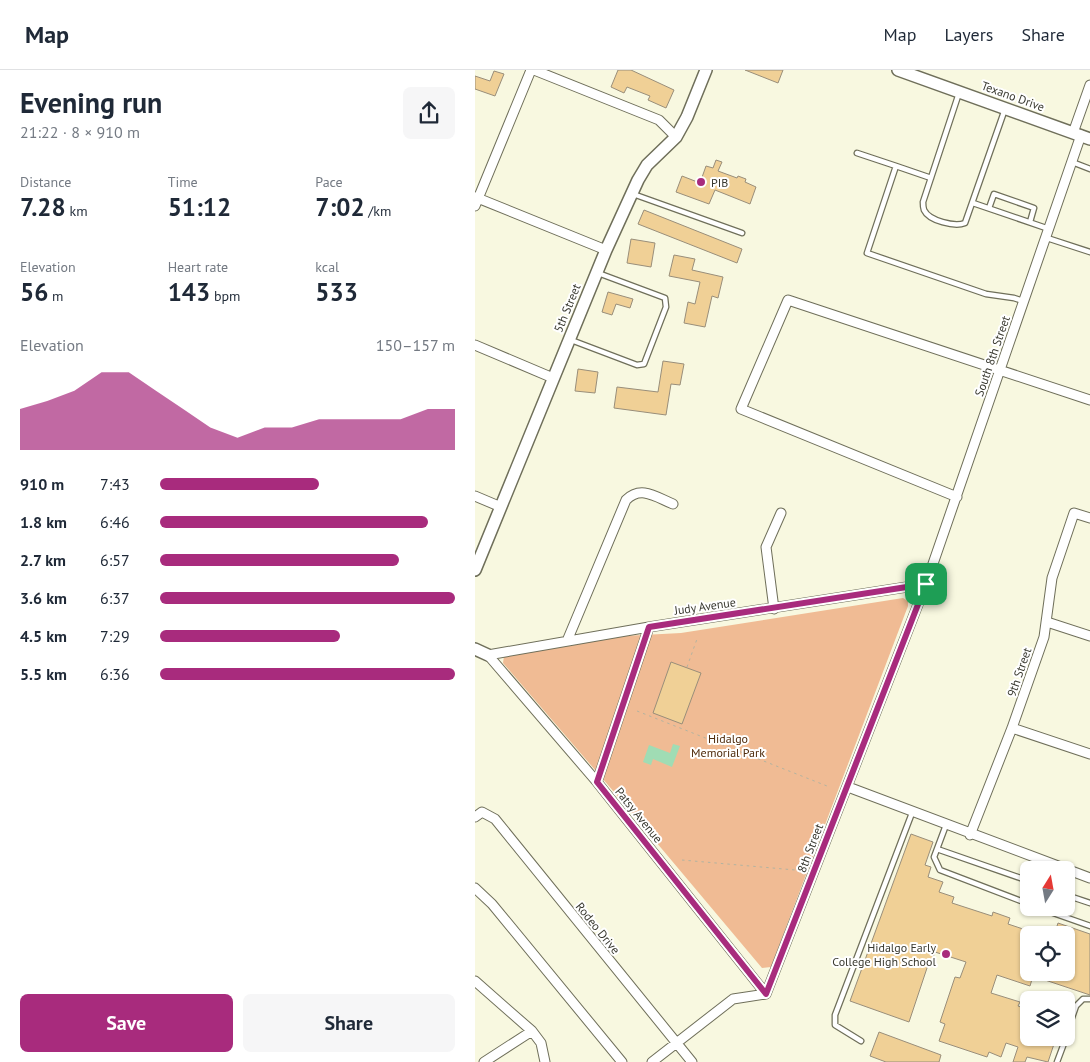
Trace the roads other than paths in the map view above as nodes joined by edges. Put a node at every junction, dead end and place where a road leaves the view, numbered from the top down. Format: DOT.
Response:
graph roads {
  1 [pos="533,70"];
  2 [pos="706,70"];
  3 [pos="898,70"];
  4 [pos="1090,85"];
  5 [pos="959,92"];
  6 [pos="1005,108"];
  7 [pos="1081,136"];
  8 [pos="676,137"];
  9 [pos="857,154"];
  10 [pos="1072,162"];
  11 [pos="896,166"];
  12 [pos="1090,169"];
  13 [pos="931,178"];
  14 [pos="631,194"];
  15 [pos="476,200"];
  16 [pos="973,203"];
  17 [pos="989,208"];
  18 [pos="1030,222"];
  19 [pos="742,233"];
  20 [pos="1049,233"];
  21 [pos="606,250"];
  22 [pos="1090,252"];
  23 [pos="597,272"];
  24 [pos="1024,302"];
  25 [pos="569,339"];
  26 [pos="475,345"];
  27 [pos="1000,370"];
  28 [pos="553,378"];
  29 [pos="1090,400"];
  30 [pos="475,496"];
  31 [pos="957,497"];
  32 [pos="673,504"];
  33 [pos="501,507"];
  34 [pos="781,513"];
  35 [pos="1090,518"];
  36 [pos="475,570"];
  37 [pos="926,584"];
  38 [pos="775,609"];
  39 [pos="1047,622"];
  40 [pos="649,627"];
  41 [pos="1090,636"];
  42 [pos="567,641"];
  43 [pos="475,649"];
  44 [pos="488,655"];
  45 [pos="1012,728"];
  46 [pos="1090,754"];
  47 [pos="597,782"];
  48 [pos="848,787"];
  49 [pos="913,812"];
  50 [pos="479,815"];
  51 [pos="945,825"];
  52 [pos="970,834"];
  53 [pos="937,849"];
  54 [pos="1020,878"];
  55 [pos="1090,878"];
  56 [pos="475,888"];
  57 [pos="1075,898"];
  58 [pos="1020,901"];
  59 [pos="1090,903"];
  60 [pos="1062,916"];
  61 [pos="1090,926"];
  62 [pos="475,981"];
  63 [pos="766,994"];
  64 [pos="1090,999"];
  65 [pos="1075,1009"];
  66 [pos="532,1031"];
  67 [pos="861,1042"];
  68 [pos="676,1044"];
  69 [pos="1063,1046"];
  70 [pos="483,1062"];
  71 [pos="545,1062"];
  72 [pos="622,1062"];
  73 [pos="653,1062"];
  74 [pos="692,1062"];
  75 [pos="1057,1062"];
  1 -- 8 [label="street"];
  1 -- 15 [label="street"];
  2 -- 8 [label="street, 5th Street"];
  3 -- 5 [label="street, Texano Drive"];
  4 -- 7 [label="street"];
  5 -- 6 [label="street, Texano Drive"];
  5 -- 13 [label="lane"];
  6 -- 7 [label="street, Texano Drive"];
  6 -- 16 [label="lane"];
  7 -- 10 [label="street, South 8th Street"];
  8 -- 14 [label="street, 5th Street"];
  9 -- 11 [label="lane"];
  10 -- 12 [label="lane"];
  10 -- 20 [label="street, South 8th Street"];
  11 -- 13 [label="lane"];
  11 -- 24 [label="lane"];
  13 -- 16 [label="lane"];
  14 -- 19 [label="lane"];
  14 -- 21 [label="street, 5th Street"];
  15 -- 21 [label="street"];
  16 -- 17 [label="lane"];
  17 -- 18 [label="lane"];
  17 -- 18 [label="lane"];
  18 -- 20 [label="lane"];
  20 -- 22 [label="lane"];
  20 -- 24 [label="street, South 8th Street"];
  21 -- 23 [label="street, 5th Street"];
  23 -- 25 [label="street, 5th Street"];
  23 -- 25 [label="lane"];
  24 -- 27 [label="street, South 8th Street"];
  25 -- 28 [label="street, 5th Street"];
  26 -- 28 [label="street"];
  27 -- 29 [label="street"];
  27 -- 31 [label="street, South 8th Street"];
  27 -- 31 [label="street"];
  28 -- 33 [label="street, 5th Street"];
  30 -- 33 [label="street"];
  31 -- 37 [label="street, South 8th Street"];
  32 -- 42 [label="street"];
  33 -- 36 [label="street, 5th Street"];
  34 -- 38 [label="street"];
  35 -- 39 [label="street, 9th Street"];
  37 -- 38 [label="street, Judy Avenue"];
  37 -- 48 [label="street, 8th Street"];
  38 -- 40 [label="street, Judy Avenue"];
  39 -- 41 [label="street"];
  39 -- 45 [label="street, 9th Street"];
  40 -- 42 [label="street, Judy Avenue"];
  40 -- 47 [label="street"];
  42 -- 44 [label="street, Judy Avenue"];
  43 -- 44 [label="street"];
  44 -- 47 [label="street, Patsy Avenue"];
  45 -- 46 [label="street"];
  45 -- 52 [label="street, 9th Street"];
  47 -- 63 [label="street, Patsy Avenue"];
  48 -- 49 [label="street"];
  48 -- 63 [label="street, 8th Street"];
  49 -- 51 [label="street"];
  49 -- 67 [label="lane"];
  50 -- 68 [label="street, Rodeo Drive"];
  51 -- 52 [label="street"];
  51 -- 53 [label="lane"];
  52 -- 55 [label="street"];
  53 -- 54 [label="lane"];
  53 -- 58 [label="lane"];
  56 -- 72 [label="street"];
  57 -- 59 [label="lane"];
  60 -- 61 [label="lane"];
  62 -- 66 [label="street"];
  63 -- 68 [label="street"];
  64 -- 65 [label="lane"];
  66 -- 70 [label="street"];
  66 -- 71 [label="street"];
  68 -- 73 [label="street"];
  68 -- 74 [label="street, Rodeo Drive"];
  69 -- 75 [label="lane"];
}
